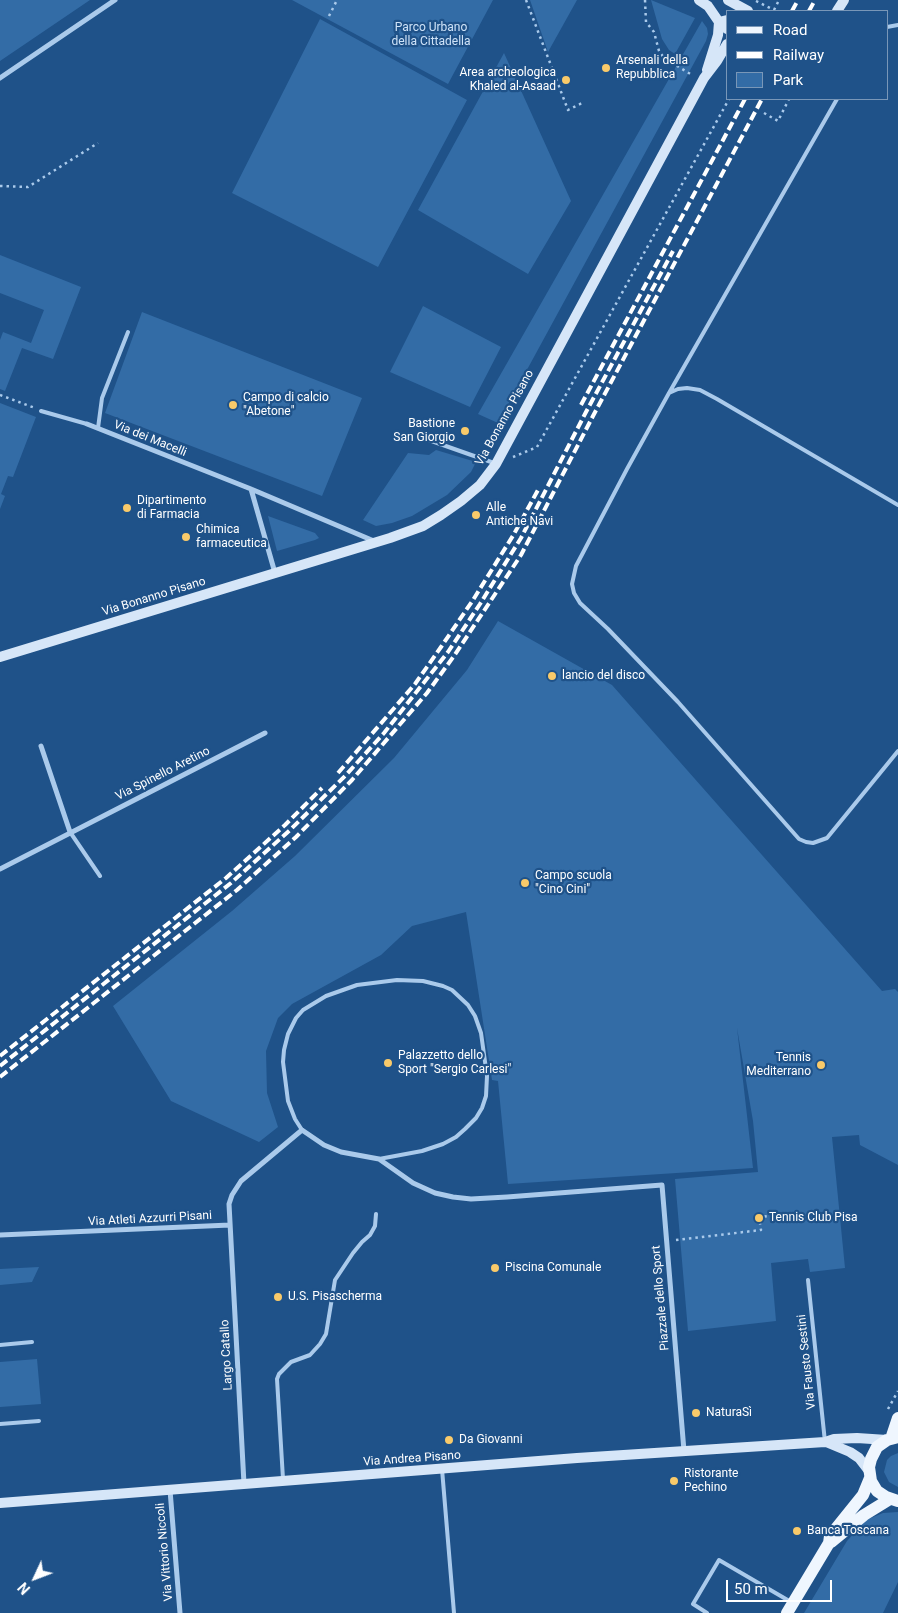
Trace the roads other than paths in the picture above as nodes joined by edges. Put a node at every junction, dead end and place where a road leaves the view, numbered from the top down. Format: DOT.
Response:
graph roads {
  1 [pos="115,0"];
  2 [pos="699,0"];
  3 [pos="721,0"];
  4 [pos="731,5"];
  5 [pos="745,10"];
  6 [pos="724,24"];
  7 [pos="726,46"];
  8 [pos="699,77"];
  9 [pos="0,78"];
  10 [pos="835,100"];
  11 [pos="128,332"];
  12 [pos="668,393"];
  13 [pos="41,411"];
  14 [pos="87,424"];
  15 [pos="98,428"];
  16 [pos="423,438"];
  17 [pos="496,464"];
  18 [pos="252,489"];
  19 [pos="898,505"];
  20 [pos="377,542"];
  21 [pos="275,573"];
  22 [pos="0,657"];
  23 [pos="265,734"];
  24 [pos="41,746"];
  25 [pos="898,751"];
  26 [pos="70,832"];
  27 [pos="0,869"];
  28 [pos="100,876"];
  29 [pos="302,1130"];
  30 [pos="379,1159"];
  31 [pos="376,1214"];
  32 [pos="230,1225"];
  33 [pos="0,1235"];
  34 [pos="808,1280"];
  35 [pos="32,1342"];
  36 [pos="0,1345"];
  37 [pos="892,1417"];
  38 [pos="39,1421"];
  39 [pos="0,1424"];
  40 [pos="892,1439"];
  41 [pos="826,1442"];
  42 [pos="684,1451"];
  43 [pos="442,1469"];
  44 [pos="870,1475"];
  45 [pos="284,1481"];
  46 [pos="244,1485"];
  47 [pos="170,1490"];
  48 [pos="894,1500"];
  49 [pos="0,1503"];
  50 [pos="829,1543"];
  51 [pos="790,1608"];
  52 [pos="180,1613"];
  53 [pos="454,1613"];
  54 [pos="707,1613"];
  1 -- 9 [label="street"];
  2 -- 6 [label="main road"];
  3 -- 4 [label="main road"];
  4 -- 5 [label="main road"];
  6 -- 8 [label="main road"];
  7 -- 8 [label="main road, Via Bonanno Pisano"];
  8 -- 17 [label="main road, Via Bonanno Pisano"];
  10 -- 12 [label="lane"];
  11 -- 15 [label="lane"];
  12 -- 19 [label="lane"];
  12 -- 25 [label="lane"];
  13 -- 14 [label="lane, Via dei Macelli"];
  14 -- 15 [label="street, Via dei Macelli"];
  15 -- 18 [label="street, Via dei Macelli"];
  16 -- 17 [label="lane"];
  17 -- 20 [label="main road, Via Bonanno Pisano"];
  18 -- 20 [label="street, Via dei Macelli"];
  18 -- 21 [label="street"];
  20 -- 21 [label="main road, Via Bonanno Pisano"];
  21 -- 22 [label="main road, Via Bonanno Pisano"];
  23 -- 26 [label="street, Via Spinello Aretino"];
  24 -- 26 [label="street"];
  26 -- 27 [label="street, Via Spinello Aretino"];
  26 -- 28 [label="lane"];
  29 -- 30 [label="street"];
  29 -- 30 [label="lane"];
  29 -- 32 [label="street, Via Atleti Azzurri Pisani"];
  30 -- 42 [label="street, Piazzale dello Sport"];
  31 -- 45 [label="lane"];
  32 -- 33 [label="street, Via Atleti Azzurri Pisani"];
  32 -- 46 [label="street, Largo Catallo"];
  34 -- 41 [label="lane, Via Fausto Sestini"];
  35 -- 36 [label="lane"];
  37 -- 40 [label="main road"];
  38 -- 39 [label="lane"];
  40 -- 41 [label="main road, Via Andrea Pisano"];
  40 -- 44 [label="main road"];
  41 -- 42 [label="main road, Via Andrea Pisano"];
  41 -- 44 [label="main road, Via Andrea Pisano"];
  42 -- 43 [label="main road, Via Andrea Pisano"];
  43 -- 45 [label="main road, Via Andrea Pisano"];
  43 -- 53 [label="lane"];
  44 -- 48 [label="main road"];
  44 -- 50 [label="main road"];
  45 -- 46 [label="main road, Via Andrea Pisano"];
  46 -- 47 [label="main road, Via Andrea Pisano"];
  47 -- 49 [label="main road, Via Andrea Pisano"];
  47 -- 52 [label="street, Via Vittorio Niccoli"];
  48 -- 50 [label="main road"];
  50 -- 51 [label="main road"];
  51 -- 54 [label="lane"];
}
